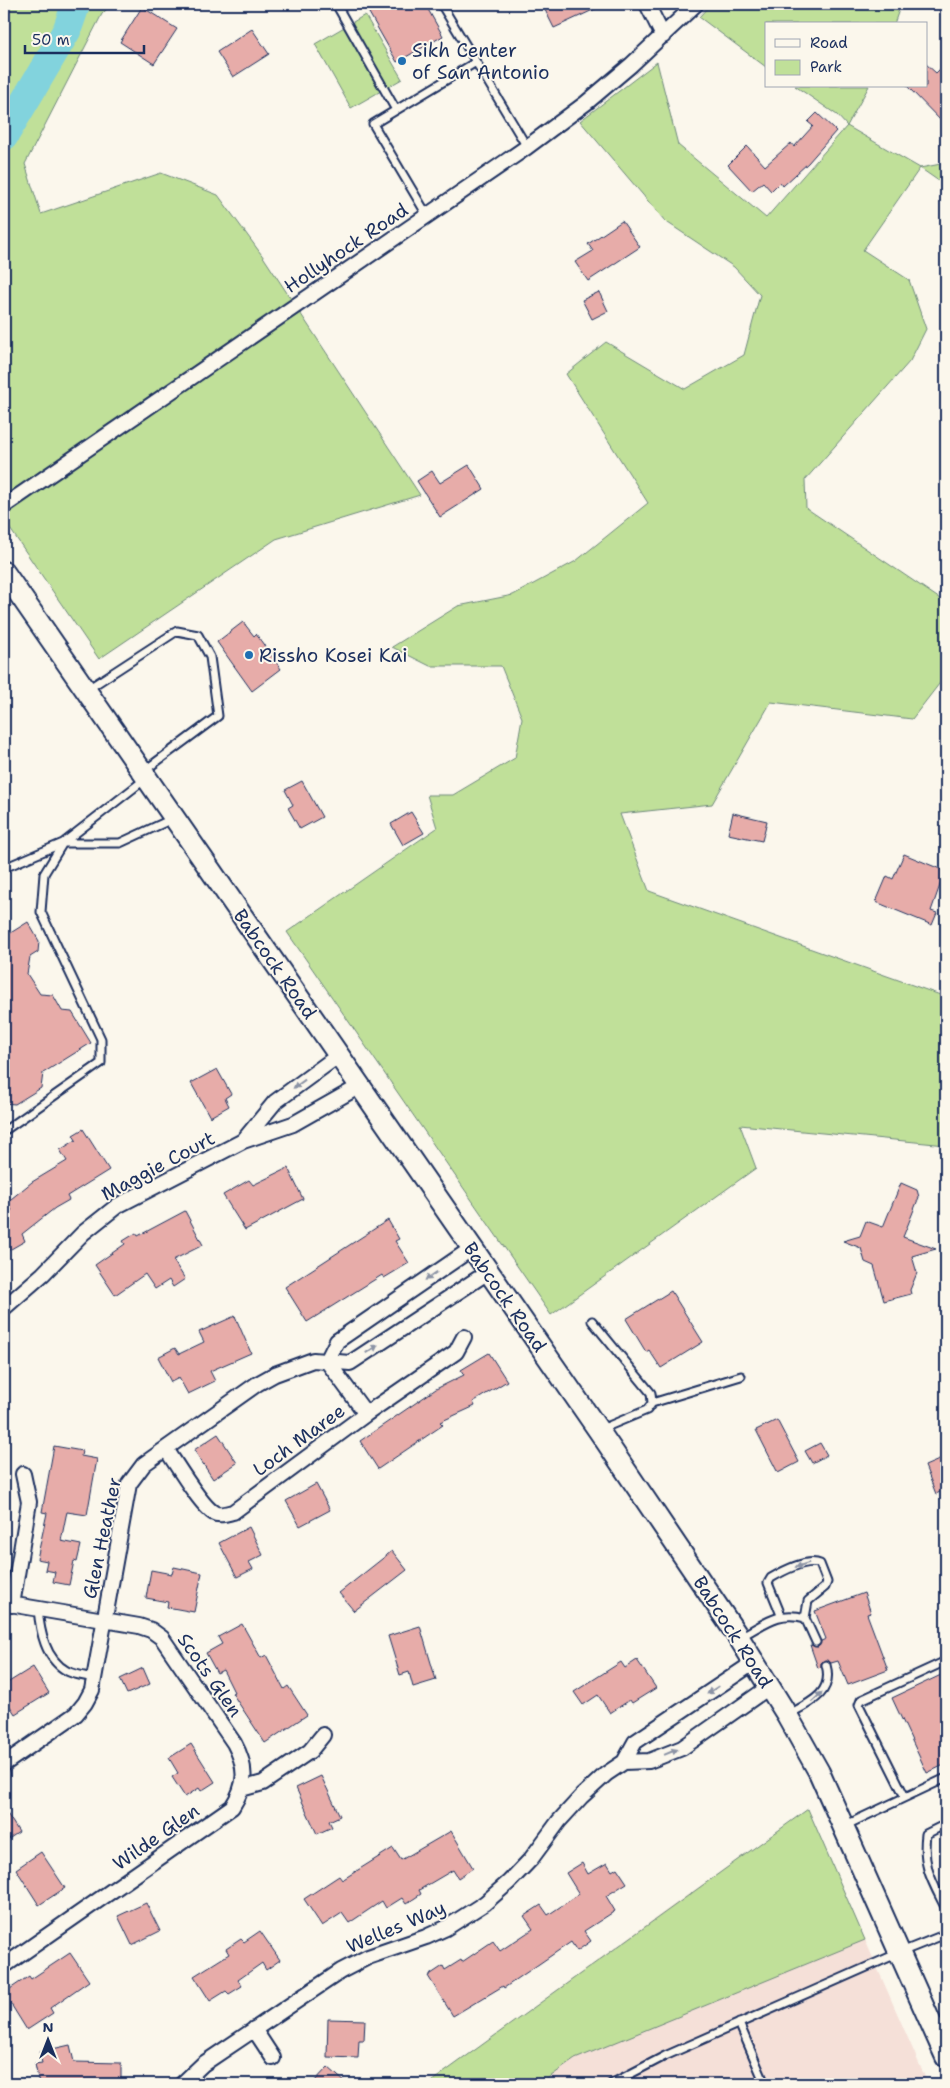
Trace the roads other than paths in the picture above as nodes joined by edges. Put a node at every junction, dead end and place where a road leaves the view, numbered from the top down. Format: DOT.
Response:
graph roads {
  1 [pos="336,4"];
  2 [pos="442,4"];
  3 [pos="647,4"];
  4 [pos="696,4"];
  5 [pos="663,36"];
  6 [pos="476,62"];
  7 [pos="396,110"];
  8 [pos="527,147"];
  9 [pos="427,215"];
  10 [pos="4,506"];
  11 [pos="4,572"];
  12 [pos="86,690"];
  13 [pos="145,775"];
  14 [pos="175,818"];
  15 [pos="63,843"];
  16 [pos="4,868"];
  17 [pos="339,1055"];
  18 [pos="360,1086"];
  19 [pos="4,1131"];
  20 [pos="243,1141"];
  21 [pos="471,1248"];
  22 [pos="488,1272"];
  23 [pos="4,1308"];
  24 [pos="592,1320"];
  25 [pos="464,1337"];
  26 [pos="328,1361"];
  27 [pos="741,1376"];
  28 [pos="652,1403"];
  29 [pos="366,1414"];
  30 [pos="599,1431"];
  31 [pos="166,1449"];
  32 [pos="23,1474"];
  33 [pos="8,1604"];
  34 [pos="38,1609"];
  35 [pos="781,1615"];
  36 [pos="805,1618"];
  37 [pos="104,1621"];
  38 [pos="739,1638"];
  39 [pos="816,1642"];
  40 [pos="946,1661"];
  41 [pos="753,1663"];
  42 [pos="826,1665"];
  43 [pos="94,1678"];
  44 [pos="769,1688"];
  45 [pos="787,1715"];
  46 [pos="323,1735"];
  47 [pos="624,1762"];
  48 [pos="4,1764"];
  49 [pos="946,1778"];
  50 [pos="241,1789"];
  51 [pos="905,1798"];
  52 [pos="946,1824"];
  53 [pos="844,1826"];
  54 [pos="946,1909"];
  55 [pos="946,1934"];
  56 [pos="900,1952"];
  57 [pos="4,1966"];
  58 [pos="739,2023"];
  59 [pos="254,2029"];
  60 [pos="946,2057"];
  61 [pos="273,2058"];
  62 [pos="182,2084"];
  63 [pos="611,2084"];
  64 [pos="765,2084"];
  1 -- 7 [label="lane"];
  2 -- 6 [label="lane"];
  3 -- 5 [label="street"];
  4 -- 5 [label="street, Hollyhock Road"];
  5 -- 8 [label="street, Hollyhock Road"];
  6 -- 7 [label="lane"];
  6 -- 8 [label="lane"];
  7 -- 9 [label="lane"];
  8 -- 9 [label="street, Hollyhock Road"];
  9 -- 10 [label="street, Hollyhock Road"];
  11 -- 12 [label="main road, Babcock Road"];
  12 -- 13 [label="main road, Babcock Road"];
  12 -- 13 [label="lane"];
  13 -- 14 [label="main road, Babcock Road"];
  13 -- 15 [label="lane"];
  14 -- 15 [label="lane"];
  14 -- 17 [label="main road, Babcock Road"];
  15 -- 16 [label="lane"];
  15 -- 19 [label="lane"];
  17 -- 18 [label="main road, Babcock Road"];
  17 -- 20 [label="street, Maggie Court, one-way"];
  18 -- 20 [label="street, Maggie Court"];
  18 -- 21 [label="main road, Babcock Road"];
  20 -- 23 [label="street, Maggie Court"];
  21 -- 22 [label="main road, Babcock Road"];
  21 -- 26 [label="street, one-way"];
  26 -- 22 [label="street, Glen Heather, one-way"];
  22 -- 30 [label="main road, Babcock Road"];
  24 -- 28 [label="lane"];
  25 -- 29 [label="street, Loch Maree"];
  26 -- 29 [label="street"];
  26 -- 31 [label="street, Glen Heather"];
  27 -- 28 [label="lane"];
  28 -- 30 [label="lane"];
  29 -- 31 [label="street, Loch Maree"];
  30 -- 38 [label="main road, Babcock Road"];
  31 -- 37 [label="street, Glen Heather"];
  32 -- 33 [label="street"];
  33 -- 34 [label="street, Scots Glen"];
  34 -- 37 [label="street, Scots Glen"];
  34 -- 43 [label="lane"];
  35 -- 36 [label="lane"];
  36 -- 35 [label="lane, one-way"];
  35 -- 38 [label="lane"];
  36 -- 39 [label="lane"];
  37 -- 43 [label="street, Glen Heather"];
  37 -- 50 [label="street, Scots Glen"];
  38 -- 41 [label="main road, Babcock Road"];
  40 -- 51 [label="lane"];
  41 -- 44 [label="main road, Babcock Road"];
  41 -- 47 [label="street, Welles Way, one-way"];
  45 -- 42 [label="lane, one-way"];
  43 -- 48 [label="street, Glen Heather"];
  44 -- 45 [label="main road, Babcock Road"];
  47 -- 44 [label="street, one-way"];
  45 -- 53 [label="main road, Babcock Road"];
  46 -- 50 [label="street"];
  47 -- 59 [label="street, Welles Way"];
  49 -- 51 [label="lane"];
  50 -- 57 [label="street, Wilde Glen"];
  51 -- 53 [label="lane"];
  52 -- 54 [label="lane"];
  53 -- 56 [label="main road, Babcock Road"];
  55 -- 56 [label="lane"];
  56 -- 58 [label="lane"];
  56 -- 60 [label="main road, Babcock Road"];
  58 -- 63 [label="lane"];
  58 -- 64 [label="lane"];
  59 -- 61 [label="street"];
  59 -- 62 [label="street, Welles Way"];
}
